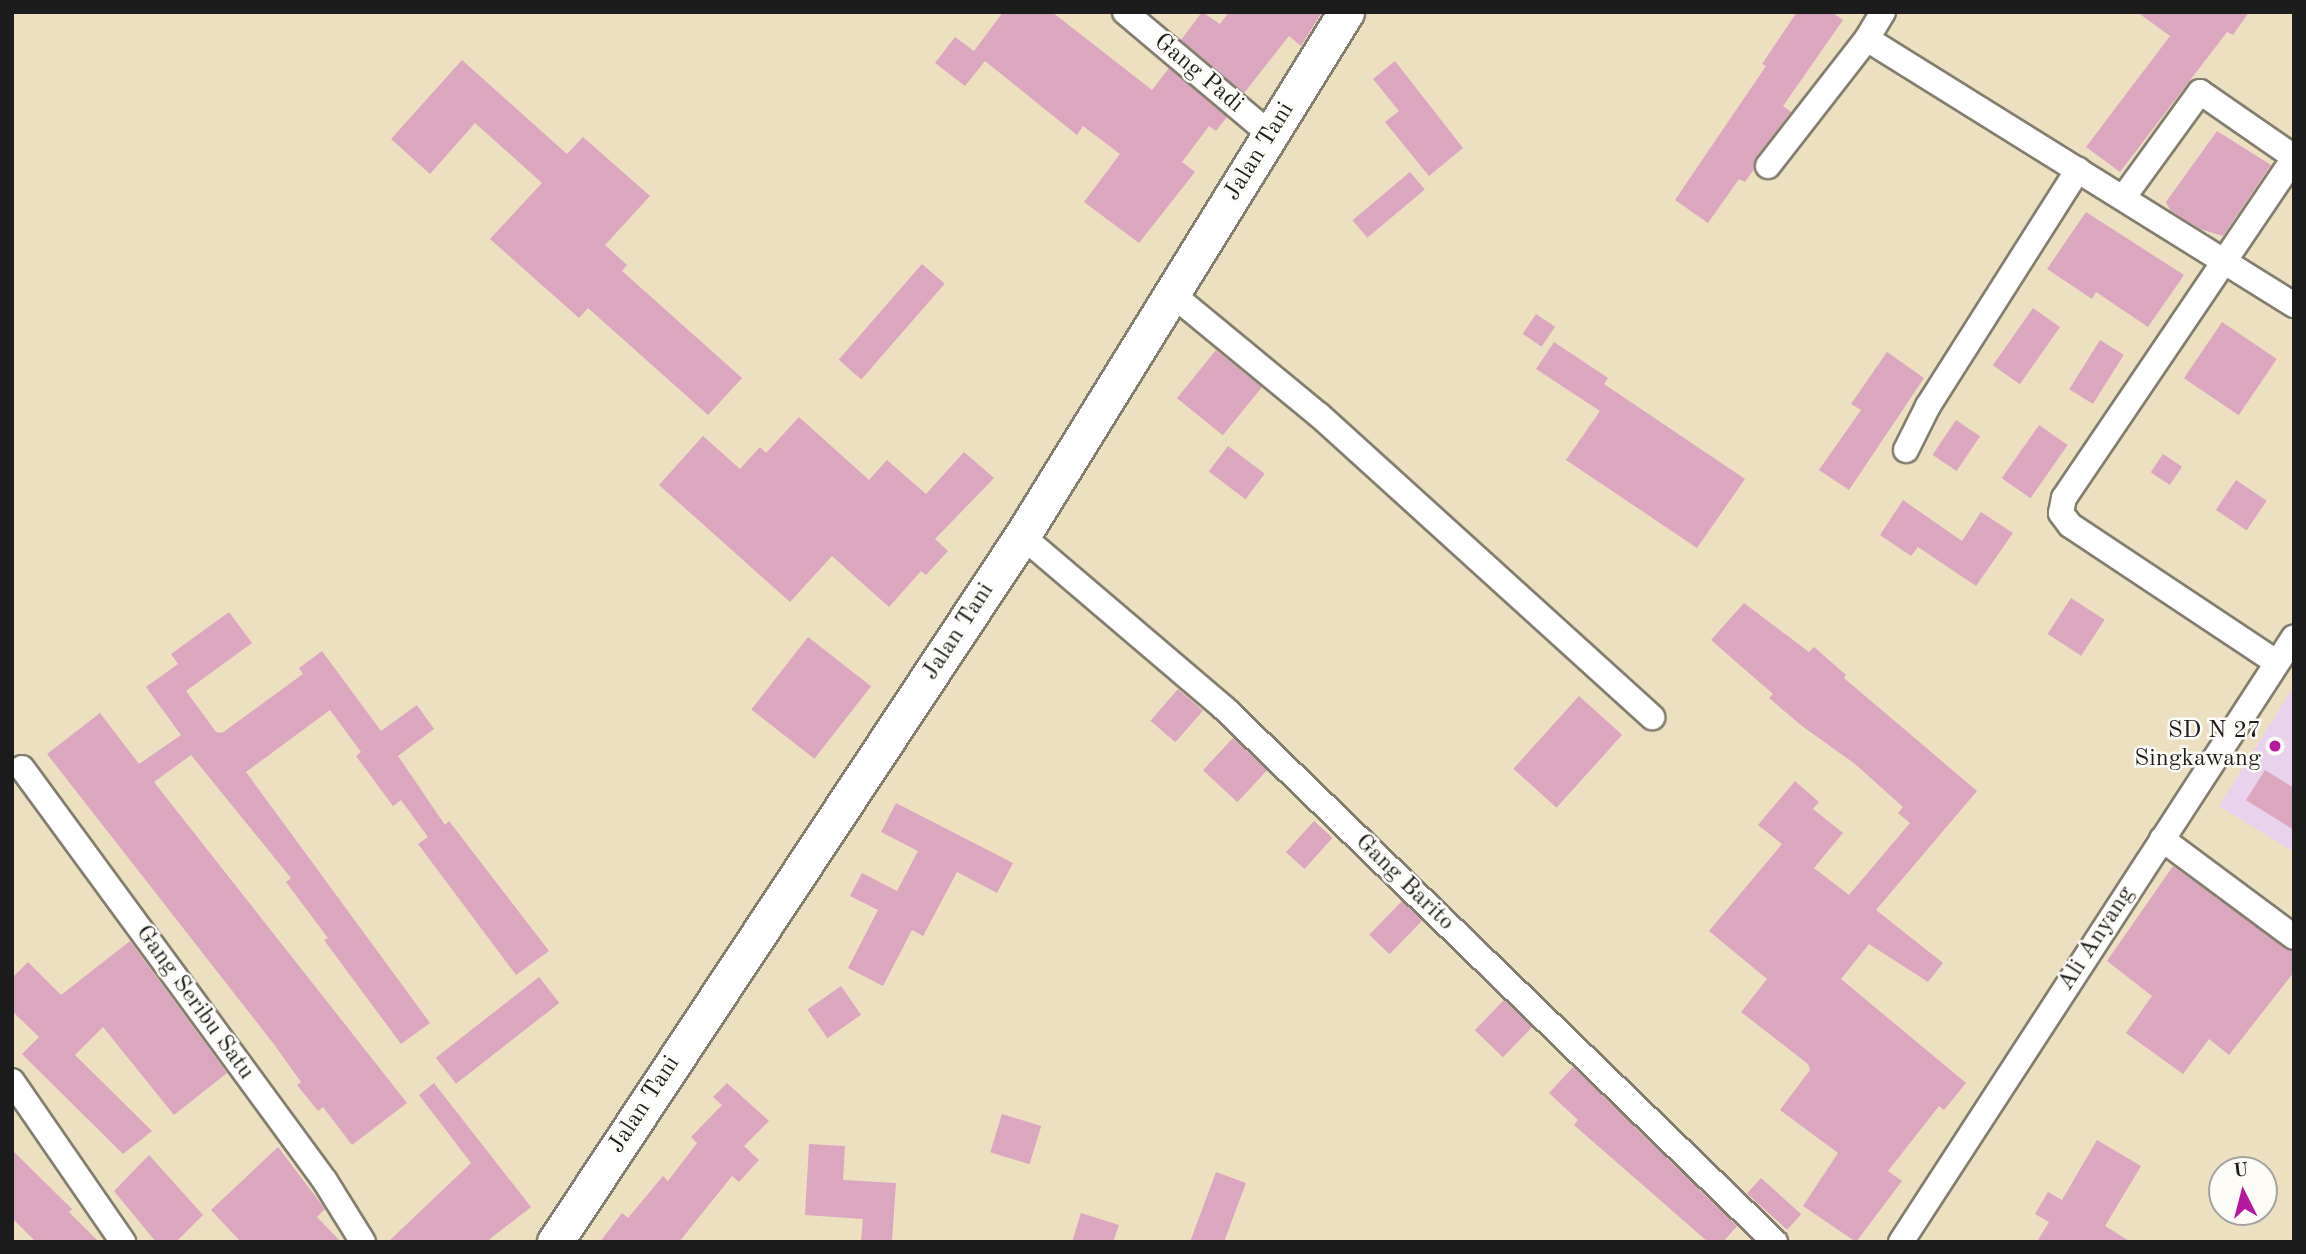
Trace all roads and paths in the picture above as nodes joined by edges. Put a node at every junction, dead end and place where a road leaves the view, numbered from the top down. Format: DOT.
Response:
graph roads {
  1 [pos="1125,12"];
  2 [pos="1346,12"];
  3 [pos="1883,12"];
  4 [pos="1867,39"];
  5 [pos="1271,135"];
  6 [pos="2294,157"];
  7 [pos="1768,166"];
  8 [pos="2078,170"];
  9 [pos="2123,198"];
  10 [pos="2221,260"];
  11 [pos="1172,294"];
  12 [pos="2294,305"];
  13 [pos="1906,450"];
  14 [pos="1022,536"];
  15 [pos="2294,637"];
  16 [pos="2276,662"];
  17 [pos="1652,717"];
  18 [pos="22,768"];
  19 [pos="2162,839"];
  20 [pos="2294,937"];
  21 [pos="12,1081"];
  22 [pos="122,1242"];
  23 [pos="363,1242"];
  24 [pos="555,1242"];
  25 [pos="1776,1242"];
  26 [pos="1901,1242"];
  1 -- 5 [label="street, Gang Padi"];
  2 -- 5 [label="highway, Jalan Tani"];
  3 -- 4 [label="street"];
  4 -- 7 [label="street"];
  4 -- 8 [label="street"];
  5 -- 11 [label="highway, Jalan Tani"];
  6 -- 9 [label="street"];
  6 -- 10 [label="street"];
  8 -- 9 [label="street"];
  8 -- 13 [label="street"];
  9 -- 10 [label="street"];
  10 -- 12 [label="street"];
  10 -- 16 [label="street"];
  11 -- 14 [label="highway, Jalan Tani"];
  11 -- 17 [label="street"];
  14 -- 24 [label="highway, Jalan Tani"];
  14 -- 25 [label="street, Gang Barito"];
  15 -- 16 [label="street, Ali Anyang"];
  16 -- 19 [label="street, Ali Anyang"];
  18 -- 23 [label="street, Gang Seribu Satu"];
  19 -- 20 [label="street"];
  19 -- 26 [label="street, Ali Anyang"];
  21 -- 22 [label="street"];
}
